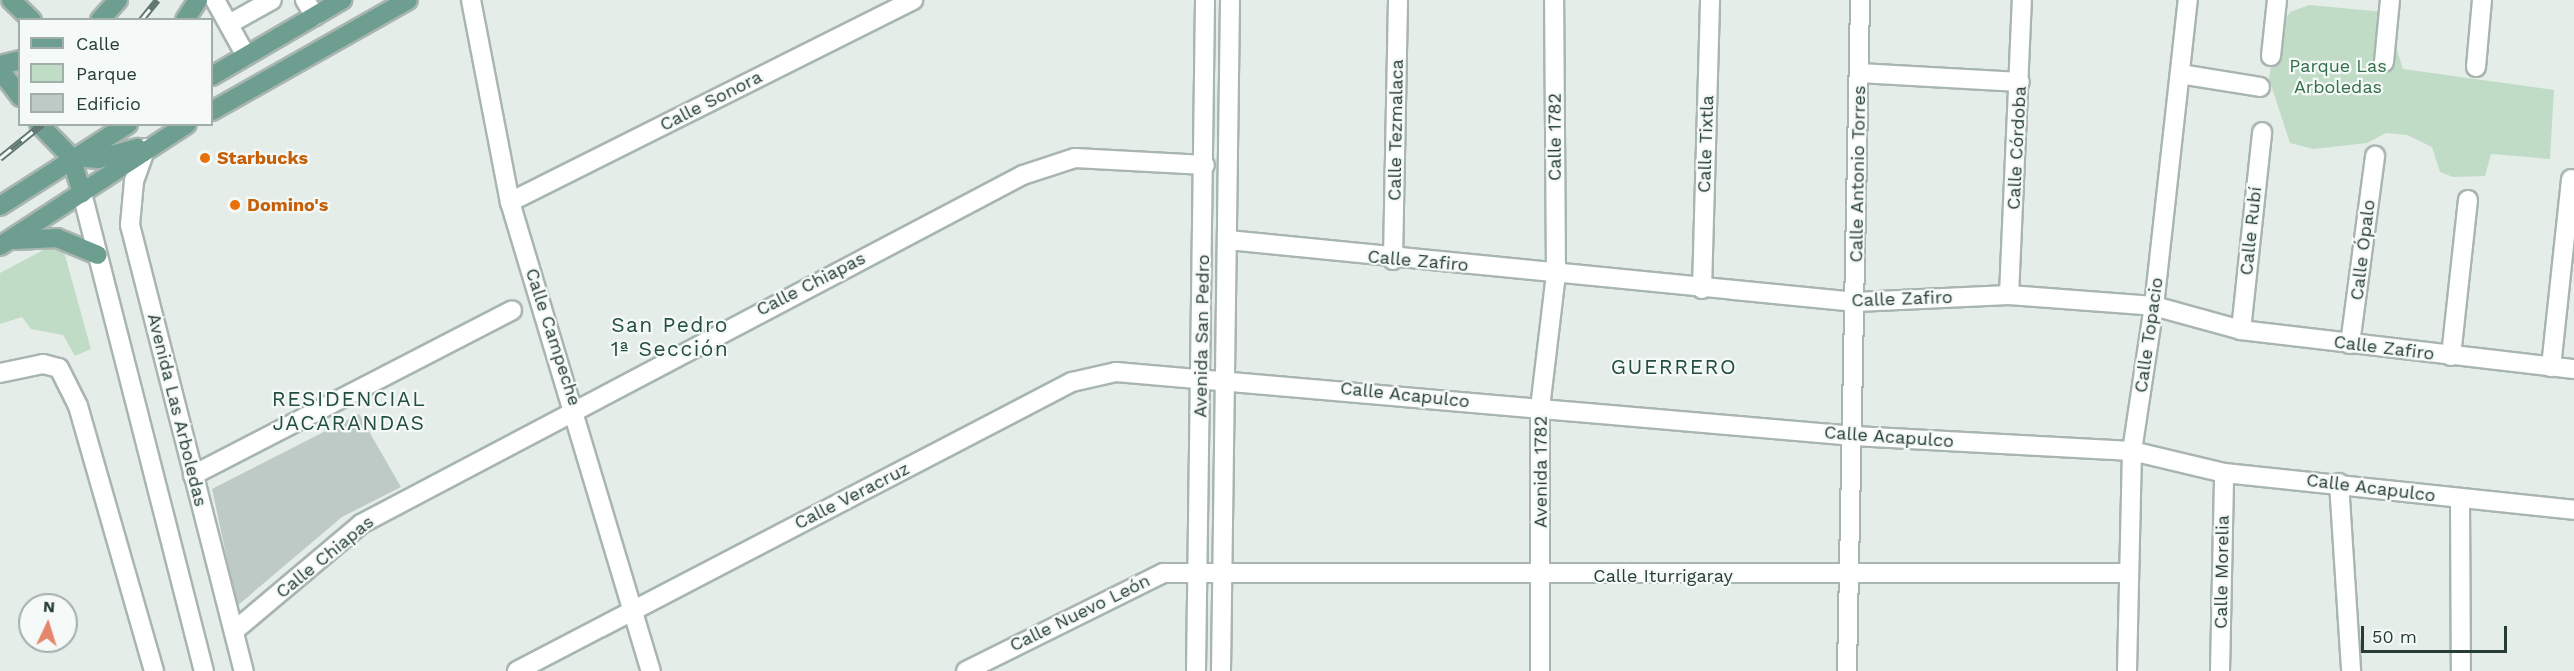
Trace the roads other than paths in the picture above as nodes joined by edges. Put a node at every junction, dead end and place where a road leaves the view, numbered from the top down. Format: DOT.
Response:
graph roads {
  1 [pos="11,0"];
  2 [pos="118,0"];
  3 [pos="198,0"];
  4 [pos="215,0"];
  5 [pos="272,0"];
  6 [pos="342,0"];
  7 [pos="395,0"];
  8 [pos="408,0"];
  9 [pos="471,0"];
  10 [pos="913,0"];
  11 [pos="1205,0"];
  12 [pos="1230,0"];
  13 [pos="1398,0"];
  14 [pos="1554,0"];
  15 [pos="1710,0"];
  16 [pos="1860,0"];
  17 [pos="2022,0"];
  18 [pos="2188,0"];
  19 [pos="2277,0"];
  20 [pos="2390,0"];
  21 [pos="2482,0"];
  22 [pos="310,8"];
  23 [pos="379,16"];
  24 [pos="30,18"];
  25 [pos="102,18"];
  26 [pos="185,18"];
  27 [pos="229,24"];
  28 [pos="246,56"];
  29 [pos="2271,56"];
  30 [pos="18,60"];
  31 [pos="2384,62"];
  32 [pos="0,65"];
  33 [pos="2476,67"];
  34 [pos="0,70"];
  35 [pos="1859,73"];
  36 [pos="2180,74"];
  37 [pos="213,75"];
  38 [pos="2020,82"];
  39 [pos="2260,87"];
  40 [pos="18,94"];
  41 [pos="213,110"];
  42 [pos="41,126"];
  43 [pos="100,126"];
  44 [pos="125,126"];
  45 [pos="184,126"];
  46 [pos="2262,132"];
  47 [pos="152,144"];
  48 [pos="2375,156"];
  49 [pos="71,157"];
  50 [pos="1205,165"];
  51 [pos="2571,180"];
  52 [pos="82,193"];
  53 [pos="2468,200"];
  54 [pos="510,202"];
  55 [pos="0,206"];
  56 [pos="1228,240"];
  57 [pos="5,243"];
  58 [pos="98,255"];
  59 [pos="1394,260"];
  60 [pos="1556,273"];
  61 [pos="1702,289"];
  62 [pos="2009,296"];
  63 [pos="1856,302"];
  64 [pos="2154,306"];
  65 [pos="512,310"];
  66 [pos="2241,330"];
  67 [pos="2350,344"];
  68 [pos="2451,356"];
  69 [pos="2551,367"];
  70 [pos="2574,369"];
  71 [pos="0,373"];
  72 [pos="1201,377"];
  73 [pos="1226,378"];
  74 [pos="576,406"];
  75 [pos="1540,408"];
  76 [pos="1854,436"];
  77 [pos="2132,451"];
  78 [pos="2224,473"];
  79 [pos="193,475"];
  80 [pos="2339,483"];
  81 [pos="2460,499"];
  82 [pos="2574,510"];
  83 [pos="1223,570"];
  84 [pos="1198,571"];
  85 [pos="2128,573"];
  86 [pos="1850,574"];
  87 [pos="1541,577"];
  88 [pos="634,608"];
  89 [pos="234,631"];
  90 [pos="237,669"];
  91 [pos="154,671"];
  92 [pos="204,671"];
  93 [pos="517,671"];
  94 [pos="651,671"];
  95 [pos="966,671"];
  96 [pos="1196,671"];
  97 [pos="1221,671"];
  98 [pos="1540,671"];
  99 [pos="1847,671"];
  100 [pos="2127,671"];
  101 [pos="2220,671"];
  102 [pos="2350,671"];
  103 [pos="2462,671"];
  1 -- 24 [label="main road"];
  2 -- 25 [label="main road"];
  3 -- 26 [label="main road"];
  4 -- 27 [label="street"];
  5 -- 27 [label="street"];
  6 -- 22 [label="main road"];
  7 -- 23 [label="main road"];
  8 -- 23 [label="main road"];
  9 -- 54 [label="street, Calle Campeche"];
  10 -- 54 [label="street, Calle Sonora"];
  11 -- 50 [label="street, Avenida San Pedro"];
  12 -- 56 [label="street, Avenida San Pedro"];
  13 -- 59 [label="street, Calle Tezmalaca"];
  14 -- 60 [label="street, Calle 1782"];
  15 -- 61 [label="street, Calle Tixtla"];
  16 -- 35 [label="street, Calle Antonio Torres"];
  17 -- 38 [label="street, Calle Córdoba"];
  18 -- 36 [label="street, Calle Topacio"];
  19 -- 29 [label="street"];
  20 -- 31 [label="street"];
  21 -- 33 [label="street"];
  22 -- 28 [label="main road"];
  23 -- 41 [label="main road"];
  27 -- 28 [label="street"];
  28 -- 37 [label="main road"];
  30 -- 32 [label="main road"];
  34 -- 40 [label="main road"];
  35 -- 38 [label="street"];
  35 -- 63 [label="street, Calle Antonio Torres"];
  36 -- 39 [label="street"];
  36 -- 64 [label="street, Calle Topacio"];
  38 -- 62 [label="street, Calle Córdoba"];
  42 -- 49 [label="main road"];
  43 -- 49 [label="main road"];
  44 -- 49 [label="main road"];
  45 -- 47 [label="main road"];
  46 -- 66 [label="street, Calle Rubí"];
  47 -- 49 [label="main road"];
  47 -- 52 [label="main road"];
  47 -- 79 [label="street, Avenida Las Arboledas"];
  48 -- 67 [label="street, Calle Ópalo"];
  49 -- 52 [label="main road"];
  49 -- 55 [label="main road"];
  50 -- 72 [label="street, Avenida San Pedro"];
  50 -- 74 [label="street, Calle Chiapas"];
  51 -- 69 [label="street"];
  52 -- 57 [label="main road"];
  52 -- 58 [label="street, Avenida Las Arboledas"];
  53 -- 68 [label="street"];
  54 -- 74 [label="street, Calle Campeche"];
  56 -- 59 [label="street, Calle Zafiro"];
  56 -- 73 [label="street, Avenida San Pedro"];
  57 -- 58 [label="main road"];
  58 -- 92 [label="street, Avenida Las Arboledas"];
  59 -- 60 [label="street, Calle Zafiro"];
  60 -- 61 [label="street, Calle Zafiro"];
  60 -- 75 [label="street, Avenida 1782"];
  61 -- 63 [label="street, Calle Zafiro"];
  62 -- 63 [label="street, Calle Zafiro"];
  62 -- 64 [label="street, Calle Zafiro"];
  63 -- 76 [label="street, Calle Antonio Torres"];
  64 -- 66 [label="street, Calle Zafiro"];
  64 -- 77 [label="street, Calle Topacio"];
  65 -- 79 [label="street"];
  66 -- 67 [label="street, Calle Zafiro"];
  67 -- 68 [label="street, Calle Zafiro"];
  68 -- 69 [label="street, Calle Zafiro"];
  69 -- 70 [label="street, Calle Zafiro"];
  71 -- 91 [label="street"];
  72 -- 73 [label="street, Calle Acapulco"];
  72 -- 84 [label="street, Avenida San Pedro"];
  72 -- 88 [label="street, Calle Veracruz"];
  73 -- 75 [label="street, Calle Acapulco"];
  73 -- 83 [label="street, Avenida San Pedro"];
  74 -- 88 [label="street, Calle Campeche"];
  74 -- 89 [label="street, Calle Chiapas"];
  75 -- 76 [label="street, Calle Acapulco"];
  75 -- 87 [label="street, Avenida 1782"];
  76 -- 77 [label="street, Calle Acapulco"];
  76 -- 86 [label="street, Calle Antonio Torres"];
  77 -- 78 [label="street, Calle Acapulco"];
  77 -- 85 [label="street, Calle Topacio"];
  78 -- 80 [label="street, Calle Acapulco"];
  78 -- 101 [label="street, Calle Morelia"];
  79 -- 89 [label="street, Avenida Las Arboledas"];
  80 -- 81 [label="street, Calle Acapulco"];
  80 -- 102 [label="street"];
  81 -- 82 [label="street, Calle Acapulco"];
  81 -- 103 [label="street"];
  83 -- 84 [label="street, Calle Iturrigaray"];
  83 -- 87 [label="street, Calle Iturrigaray"];
  83 -- 97 [label="street, Avenida San Pedro"];
  84 -- 95 [label="street, Calle Nuevo León"];
  84 -- 96 [label="street, Avenida San Pedro"];
  85 -- 86 [label="street, Calle Iturrigaray"];
  85 -- 100 [label="street, Calle Topacio"];
  86 -- 87 [label="street, Calle Iturrigaray"];
  86 -- 99 [label="street, Calle Antonio Torres"];
  87 -- 98 [label="street, Avenida 1782"];
  88 -- 93 [label="street, Calle Veracruz"];
  88 -- 94 [label="street, Calle Campeche"];
  89 -- 90 [label="street, Avenida Las Arboledas"];
}
